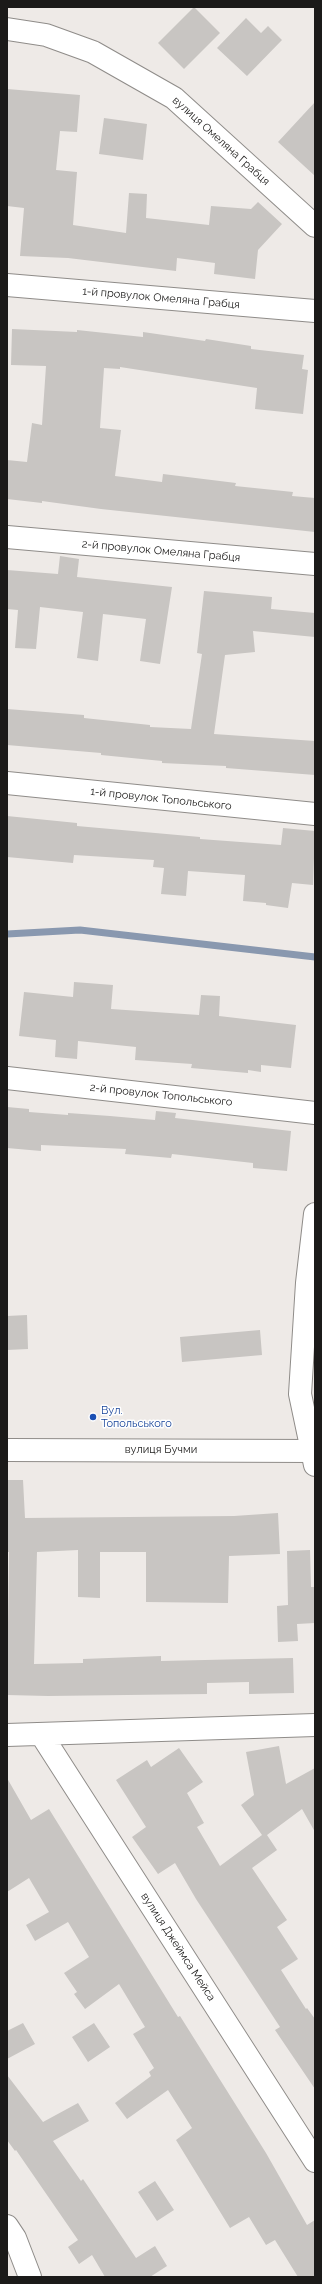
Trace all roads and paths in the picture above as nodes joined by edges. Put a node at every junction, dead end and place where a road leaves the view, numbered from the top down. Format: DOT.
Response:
graph roads {
  1 [pos="7,29"];
  2 [pos="315,226"];
  3 [pos="7,286"];
  4 [pos="315,311"];
  5 [pos="7,537"];
  6 [pos="315,564"];
  7 [pos="7,783"];
  8 [pos="315,814"];
  9 [pos="7,1078"];
  10 [pos="315,1113"];
  11 [pos="315,1214"];
  12 [pos="7,1450"];
  13 [pos="314,1456"];
  14 [pos="315,1725"];
  15 [pos="41,1734"];
  16 [pos="7,1735"];
  17 [pos="315,2161"];
  18 [pos="7,2226"];
  19 [pos="30,2277"];
  1 -- 2 [label="street, вулиця Омеляна Грабця"];
  3 -- 4 [label="street, 1-й провулок Омеляна Грабця"];
  5 -- 6 [label="street, 2-й провулок Омеляна Грабця"];
  7 -- 8 [label="street, 1-й провулок Топольського"];
  9 -- 10 [label="street, 2-й провулок Топольського"];
  11 -- 13 [label="street"];
  12 -- 13 [label="street, вулиця Бучми"];
  14 -- 15 [label="street"];
  15 -- 16 [label="street"];
  15 -- 17 [label="street, вулиця Джеймса Мейса"];
  18 -- 19 [label="street"];
}
